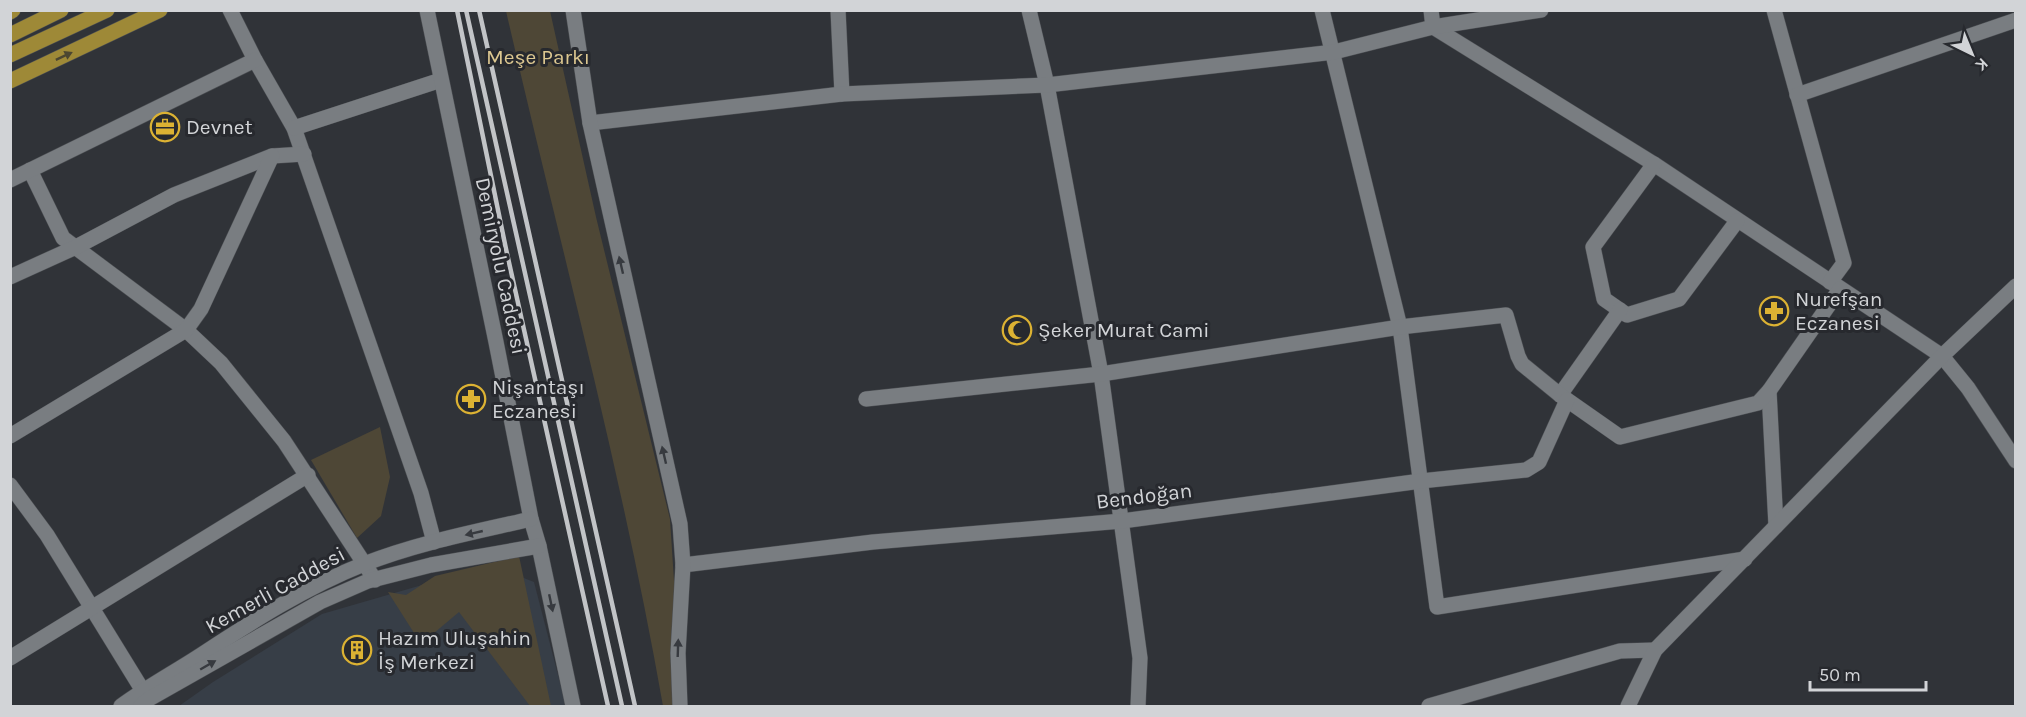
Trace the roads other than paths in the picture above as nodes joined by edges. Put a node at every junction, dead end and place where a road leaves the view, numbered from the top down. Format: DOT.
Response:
graph roads {
  1 [pos="61,10"];
  2 [pos="106,10"];
  3 [pos="160,10"];
  4 [pos="230,10"];
  5 [pos="427,10"];
  6 [pos="573,10"];
  7 [pos="838,10"];
  8 [pos="1029,10"];
  9 [pos="1322,10"];
  10 [pos="1431,10"];
  11 [pos="1541,10"];
  12 [pos="1774,10"];
  13 [pos="2016,20"];
  14 [pos="1433,27"];
  15 [pos="10,35"];
  16 [pos="1334,52"];
  17 [pos="10,55"];
  18 [pos="255,60"];
  19 [pos="441,80"];
  20 [pos="10,81"];
  21 [pos="1047,85"];
  22 [pos="842,94"];
  23 [pos="1797,94"];
  24 [pos="590,123"];
  25 [pos="294,128"];
  26 [pos="304,154"];
  27 [pos="272,156"];
  28 [pos="1654,164"];
  29 [pos="30,170"];
  30 [pos="10,180"];
  31 [pos="1737,221"];
  32 [pos="76,247"];
  33 [pos="10,277"];
  34 [pos="1835,285"];
  35 [pos="2016,286"];
  36 [pos="1620,310"];
  37 [pos="1400,327"];
  38 [pos="186,330"];
  39 [pos="1942,356"];
  40 [pos="1101,374"];
  41 [pos="1769,391"];
  42 [pos="1564,398"];
  43 [pos="866,399"];
  44 [pos="10,436"];
  45 [pos="2016,461"];
  46 [pos="308,475"];
  47 [pos="1421,480"];
  48 [pos="10,485"];
  49 [pos="531,519"];
  50 [pos="1122,521"];
  51 [pos="1776,526"];
  52 [pos="434,542"];
  53 [pos="539,546"];
  54 [pos="1744,559"];
  55 [pos="365,564"];
  56 [pos="683,565"];
  57 [pos="375,580"];
  58 [pos="92,608"];
  59 [pos="1655,650"];
  60 [pos="10,658"];
  61 [pos="143,691"];
  62 [pos="121,706"];
  63 [pos="141,706"];
  64 [pos="573,706"];
  65 [pos="680,706"];
  66 [pos="1138,706"];
  67 [pos="1429,706"];
  68 [pos="1628,706"];
  1 -- 15 [label="main road"];
  2 -- 17 [label="main road"];
  20 -- 3 [label="main road, one-way"];
  4 -- 18 [label="street"];
  5 -- 19 [label="street, Demiryolu Caddesi"];
  6 -- 24 [label="street"];
  7 -- 22 [label="street"];
  8 -- 21 [label="street"];
  9 -- 16 [label="street"];
  10 -- 14 [label="street"];
  11 -- 14 [label="street"];
  12 -- 23 [label="street"];
  13 -- 23 [label="street"];
  14 -- 16 [label="street"];
  14 -- 28 [label="street"];
  16 -- 21 [label="street"];
  16 -- 37 [label="street"];
  18 -- 25 [label="street"];
  18 -- 29 [label="street"];
  19 -- 25 [label="street"];
  19 -- 49 [label="street, Demiryolu Caddesi"];
  21 -- 22 [label="street"];
  21 -- 40 [label="street"];
  22 -- 24 [label="street"];
  23 -- 34 [label="street"];
  56 -- 24 [label="street, one-way"];
  25 -- 26 [label="street"];
  26 -- 27 [label="street"];
  26 -- 52 [label="street"];
  27 -- 32 [label="street"];
  27 -- 38 [label="street"];
  28 -- 31 [label="street"];
  28 -- 36 [label="street"];
  29 -- 30 [label="street"];
  29 -- 32 [label="street"];
  31 -- 34 [label="street"];
  31 -- 36 [label="street"];
  32 -- 33 [label="street"];
  32 -- 38 [label="street"];
  34 -- 39 [label="street"];
  34 -- 41 [label="street"];
  35 -- 39 [label="street"];
  36 -- 42 [label="street, Bendoğan"];
  37 -- 40 [label="street"];
  37 -- 42 [label="street"];
  37 -- 47 [label="street"];
  38 -- 44 [label="street"];
  38 -- 46 [label="street"];
  39 -- 45 [label="street"];
  39 -- 51 [label="street"];
  40 -- 43 [label="street"];
  40 -- 50 [label="street"];
  41 -- 42 [label="street"];
  41 -- 51 [label="street"];
  42 -- 47 [label="street, Bendoğan"];
  46 -- 55 [label="street"];
  46 -- 58 [label="street"];
  47 -- 50 [label="street, Bendoğan"];
  47 -- 54 [label="street"];
  48 -- 58 [label="street"];
  49 -- 52 [label="street, Kemerli Caddesi, one-way"];
  49 -- 53 [label="street, Demiryolu Caddesi"];
  50 -- 56 [label="street, Bendoğan"];
  50 -- 66 [label="street"];
  51 -- 54 [label="street"];
  52 -- 55 [label="street, Kemerli Caddesi"];
  53 -- 57 [label="street, Kemerli Caddesi"];
  53 -- 64 [label="street, Demiryolu Caddesi, one-way"];
  54 -- 59 [label="street"];
  55 -- 57 [label="street"];
  55 -- 61 [label="street, Kemerli Caddesi"];
  65 -- 56 [label="street, one-way"];
  63 -- 57 [label="street, Kemerli Caddesi, one-way"];
  58 -- 60 [label="street"];
  58 -- 61 [label="street"];
  59 -- 67 [label="street"];
  59 -- 68 [label="street"];
  61 -- 62 [label="street, Kemerli Caddesi"];
}
